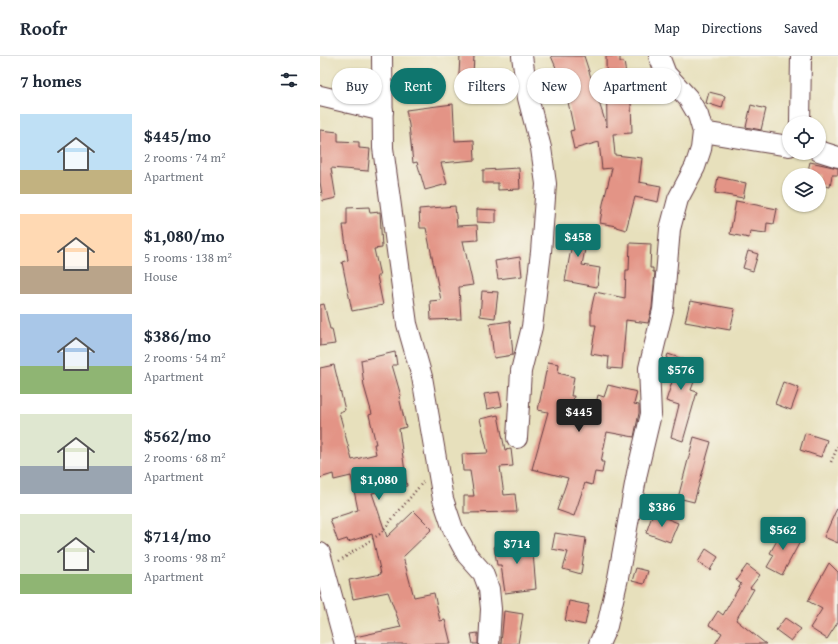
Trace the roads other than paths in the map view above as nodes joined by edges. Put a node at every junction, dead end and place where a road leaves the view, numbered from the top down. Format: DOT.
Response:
graph roads {
  1 [pos="382,56"];
  2 [pos="522,56"];
  3 [pos="659,56"];
  4 [pos="802,56"];
  5 [pos="320,96"];
  6 [pos="383,111"];
  7 [pos="800,116"];
  8 [pos="703,132"];
  9 [pos="782,145"];
  10 [pos="826,153"];
  11 [pos="838,157"];
  12 [pos="517,438"];
  13 [pos="322,562"];
  14 [pos="345,644"];
  15 [pos="489,644"];
  16 [pos="599,644"];
  1 -- 6 [label="street"];
  2 -- 12 [label="street"];
  3 -- 8 [label="street"];
  4 -- 7 [label="street"];
  5 -- 6 [label="street"];
  6 -- 15 [label="street"];
  8 -- 9 [label="street"];
  8 -- 16 [label="street"];
  10 -- 11 [label="street"];
  13 -- 14 [label="street"];
}
